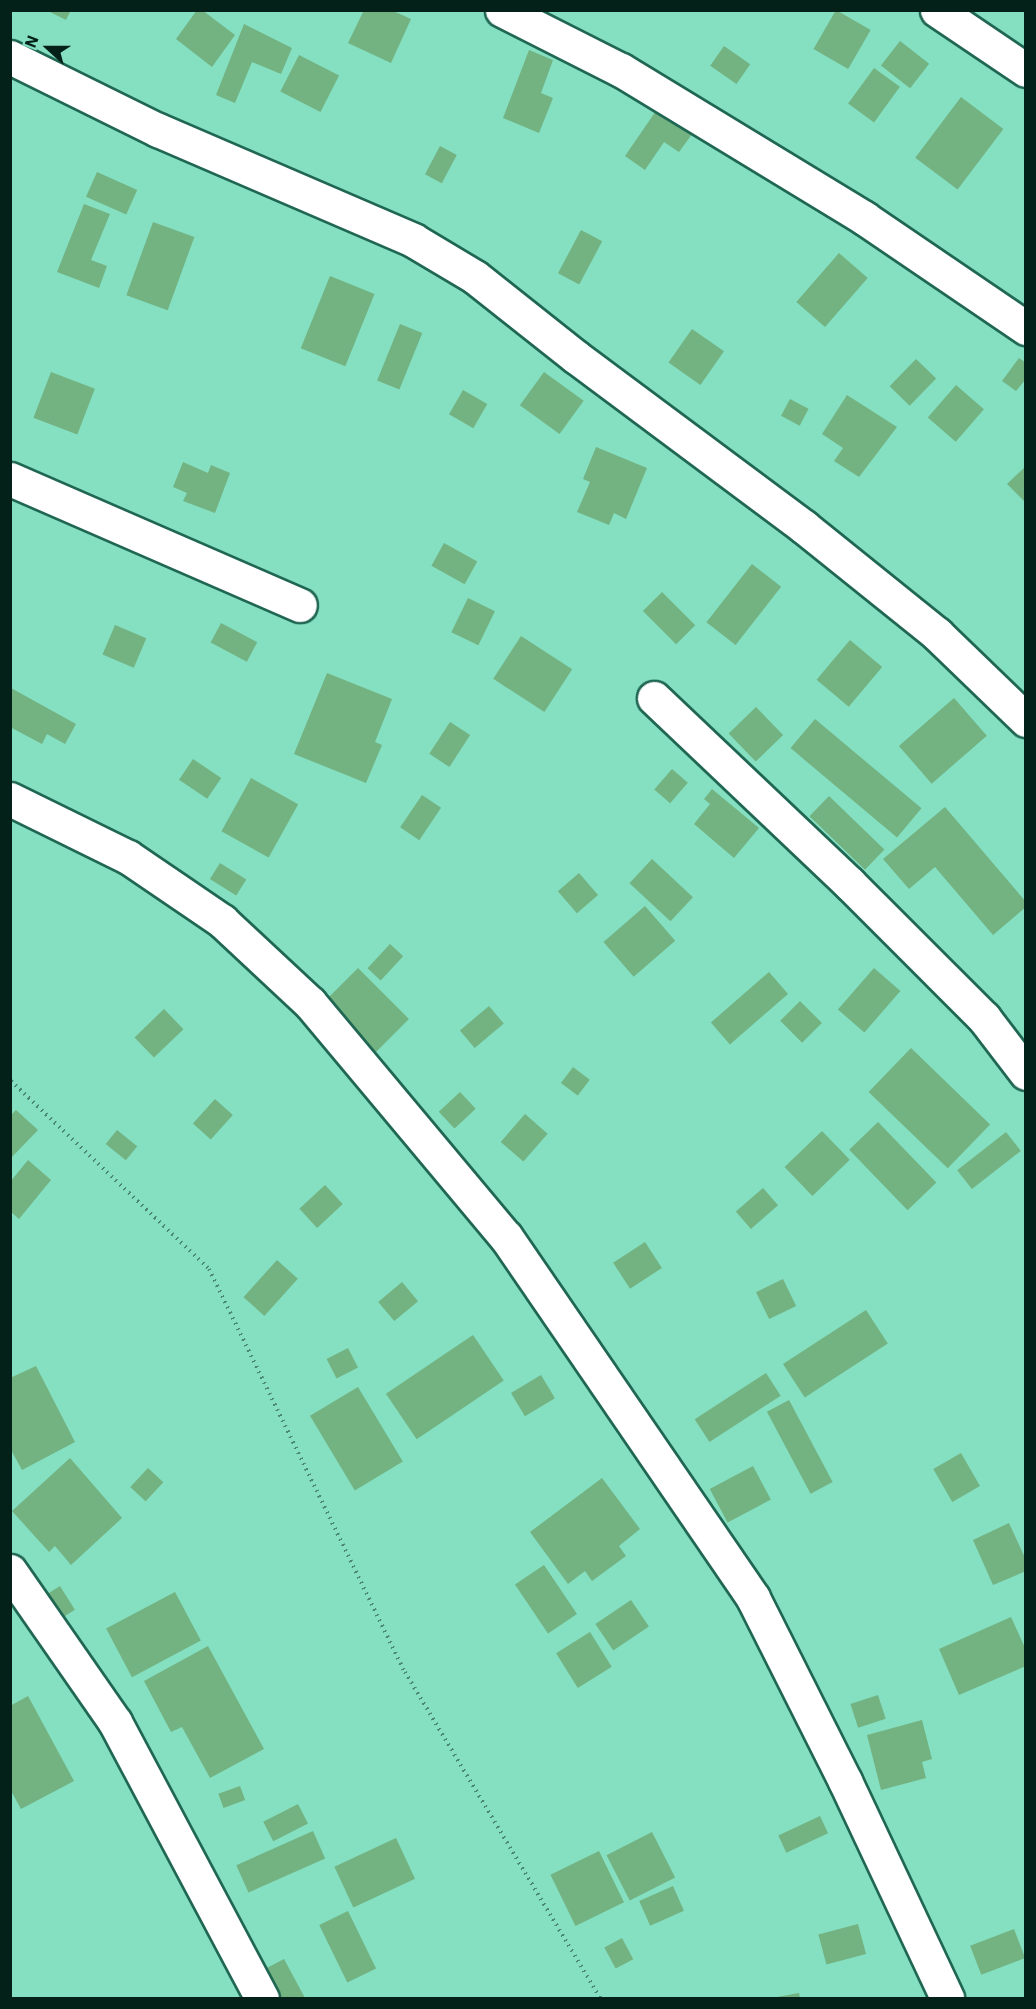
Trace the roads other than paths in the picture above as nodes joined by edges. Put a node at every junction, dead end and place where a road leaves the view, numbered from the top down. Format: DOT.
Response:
graph roads {
  1 [pos="502,10"];
  2 [pos="937,10"];
  3 [pos="10,57"];
  4 [pos="1026,70"];
  5 [pos="1026,328"];
  6 [pos="10,479"];
  7 [pos="300,605"];
  8 [pos="654,698"];
  9 [pos="1026,720"];
  10 [pos="10,799"];
  11 [pos="1026,1073"];
  12 [pos="10,1571"];
  13 [pos="262,1998"];
  14 [pos="947,1998"];
  1 -- 5 [label="street"];
  2 -- 4 [label="street"];
  3 -- 9 [label="street"];
  6 -- 7 [label="street"];
  8 -- 11 [label="street"];
  10 -- 14 [label="street"];
  12 -- 13 [label="street"];
}
